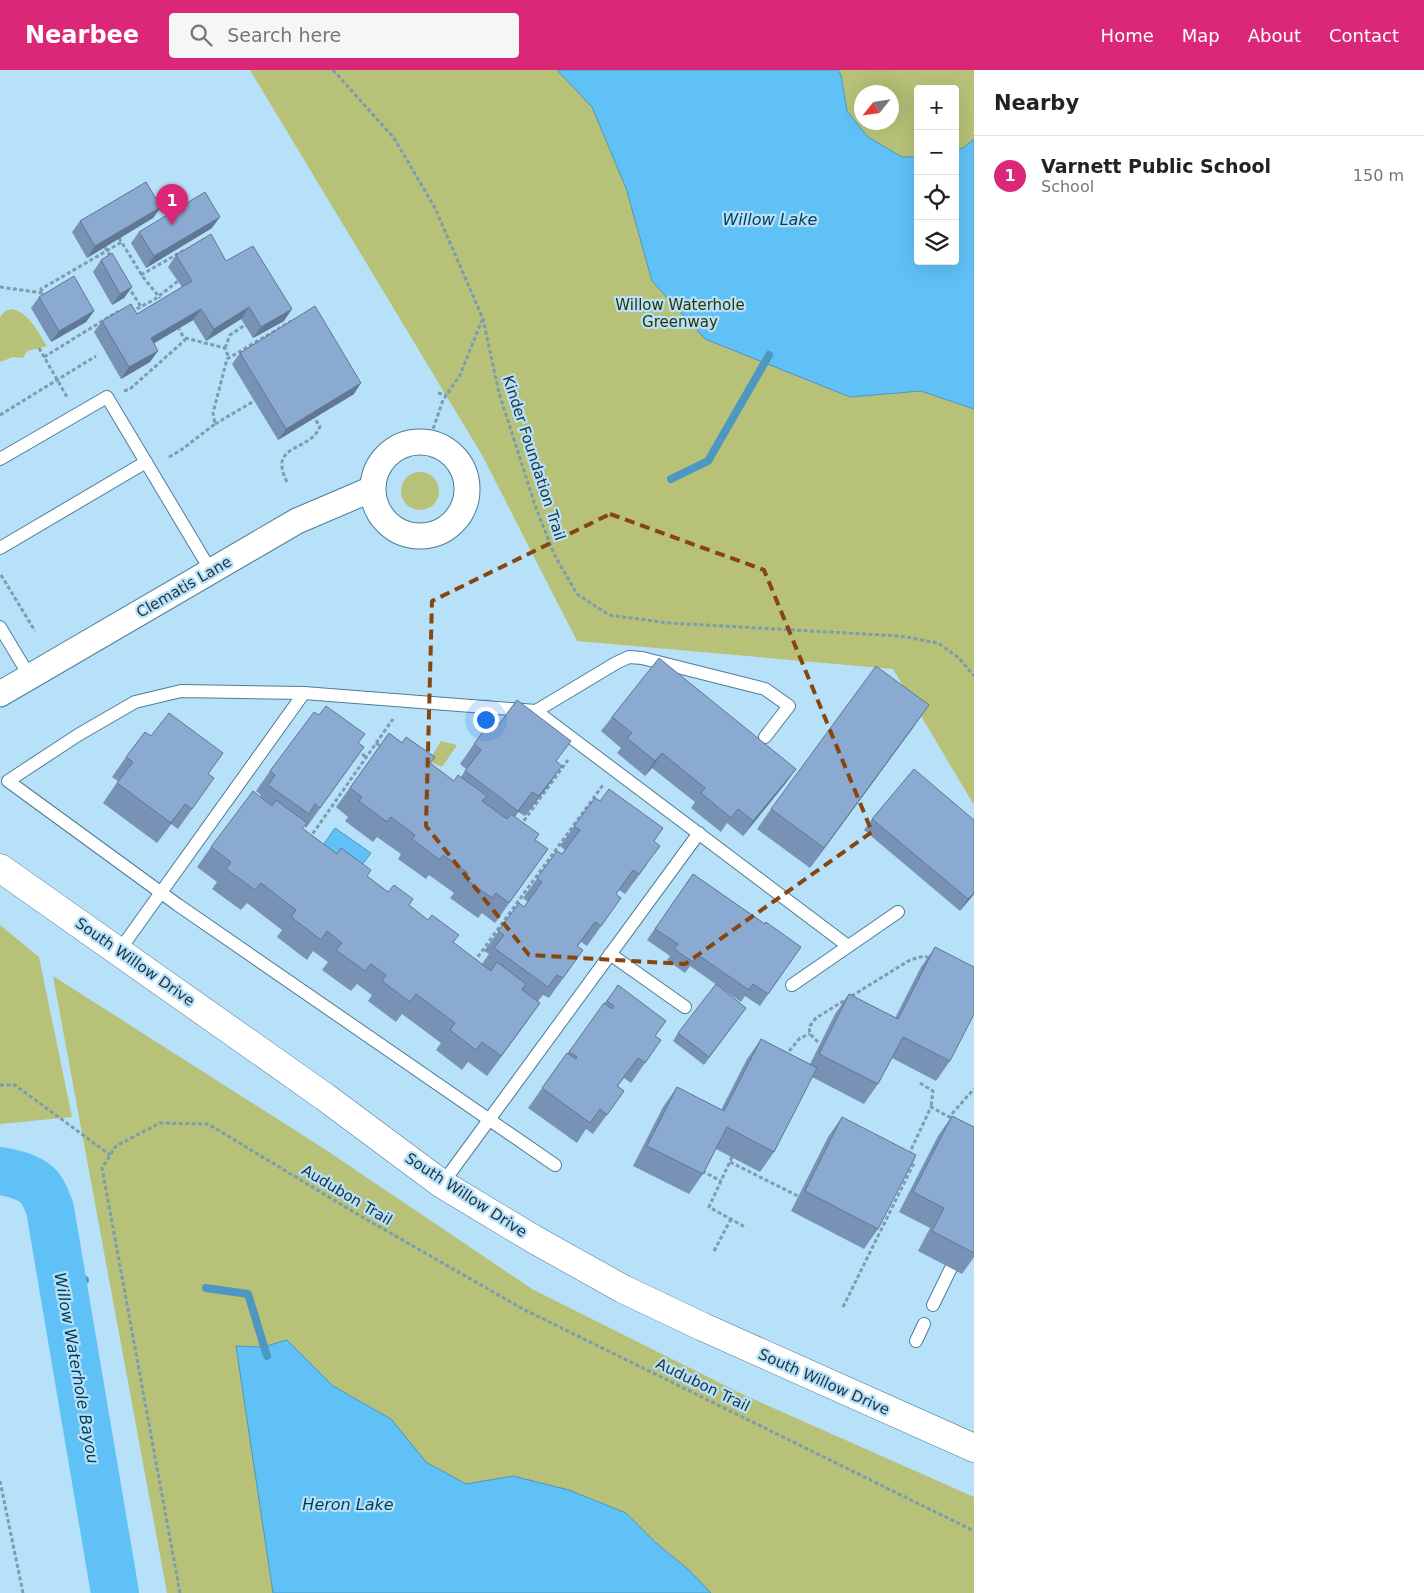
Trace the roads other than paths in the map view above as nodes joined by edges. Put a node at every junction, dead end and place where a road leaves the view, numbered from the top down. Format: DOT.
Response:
graph roads {
  1 [pos="0,459"];
  2 [pos="146,462"];
  3 [pos="372,489"];
  4 [pos="0,548"];
  5 [pos="211,571"];
  6 [pos="0,628"];
  7 [pos="30,677"];
  8 [pos="0,694"];
  9 [pos="304,694"];
  10 [pos="536,711"];
  11 [pos="765,737"];
  12 [pos="699,833"];
  13 [pos="0,868"];
  14 [pos="161,892"];
  15 [pos="898,912"];
  16 [pos="848,946"];
  17 [pos="119,950"];
  18 [pos="610,954"];
  19 [pos="792,985"];
  20 [pos="685,1007"];
  21 [pos="489,1120"];
  22 [pos="555,1165"];
  23 [pos="442,1184"];
  24 [pos="951,1268"];
  25 [pos="933,1305"];
  26 [pos="924,1324"];
  27 [pos="916,1341"];
  28 [pos="974,1448"];
  1 -- 2 [label="lane"];
  2 -- 4 [label="lane"];
  2 -- 5 [label="lane"];
  3 -- 3 [label="street"];
  3 -- 5 [label="street, Clematis Lane"];
  5 -- 7 [label="street, Clematis Lane"];
  6 -- 7 [label="lane"];
  7 -- 8 [label="street, Clematis Lane"];
  9 -- 10 [label="lane"];
  9 -- 14 [label="lane"];
  9 -- 14 [label="lane"];
  10 -- 11 [label="lane"];
  10 -- 12 [label="lane"];
  12 -- 16 [label="lane"];
  12 -- 18 [label="lane"];
  13 -- 17 [label="street, South Willow Drive"];
  14 -- 17 [label="lane"];
  14 -- 21 [label="lane"];
  15 -- 16 [label="lane"];
  16 -- 19 [label="lane"];
  17 -- 23 [label="street, South Willow Drive"];
  18 -- 20 [label="lane"];
  18 -- 21 [label="lane"];
  21 -- 22 [label="lane"];
  21 -- 23 [label="lane"];
  23 -- 28 [label="street, South Willow Drive"];
  24 -- 25 [label="lane"];
  26 -- 27 [label="lane"];
}
